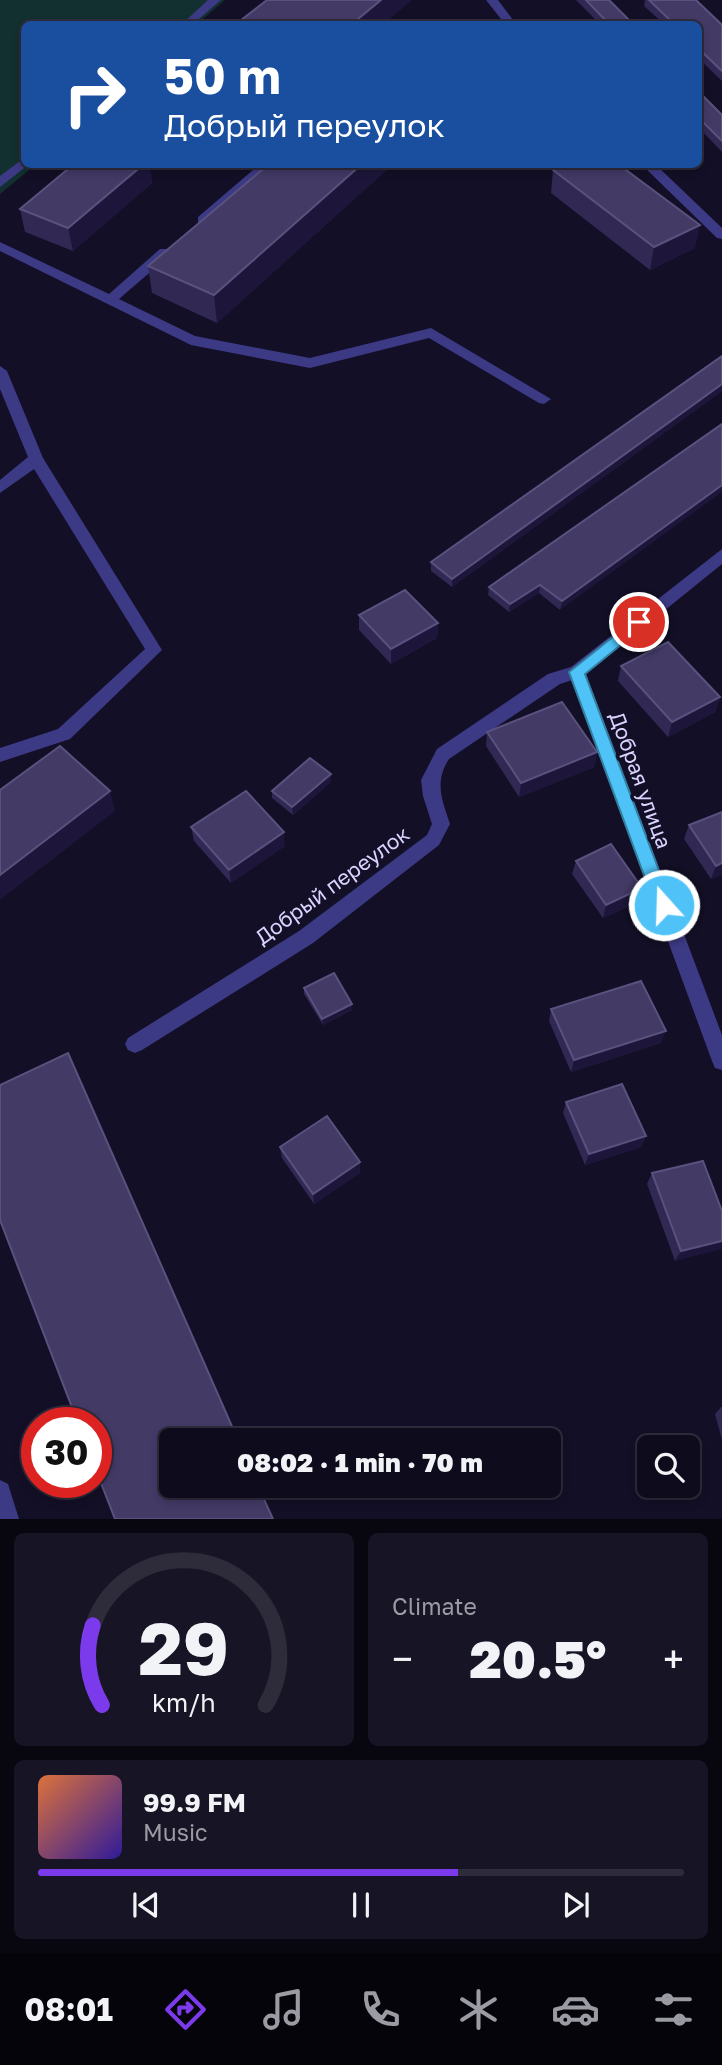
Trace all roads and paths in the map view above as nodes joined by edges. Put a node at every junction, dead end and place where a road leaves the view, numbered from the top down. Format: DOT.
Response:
graph roads {
  1 [pos="215,0"];
  2 [pos="492,0"];
  3 [pos="190,21"];
  4 [pos="509,21"];
  5 [pos="21,165"];
  6 [pos="263,168"];
  7 [pos="651,168"];
  8 [pos="0,183"];
  9 [pos="194,228"];
  10 [pos="722,235"];
  11 [pos="0,246"];
  12 [pos="173,246"];
  13 [pos="110,300"];
  14 [pos="0,371"];
  15 [pos="544,399"];
  16 [pos="36,459"];
  17 [pos="0,488"];
  18 [pos="722,555"];
  19 [pos="577,672"];
  20 [pos="0,755"];
  21 [pos="135,1044"];
  22 [pos="722,1061"];
  23 [pos="0,1492"];
  24 [pos="7,1519"];
  1 -- 3 [label="street"];
  2 -- 4 [label="street"];
  5 -- 8 [label="street"];
  6 -- 9 [label="street"];
  7 -- 10 [label="street"];
  11 -- 13 [label="street"];
  12 -- 13 [label="street"];
  13 -- 15 [label="street"];
  14 -- 16 [label="street"];
  16 -- 17 [label="street"];
  16 -- 20 [label="street"];
  18 -- 19 [label="street, Добрый переулок"];
  19 -- 21 [label="street, Добрый переулок"];
  19 -- 22 [label="street, Добрая улица"];
  23 -- 24 [label="street"];
}
